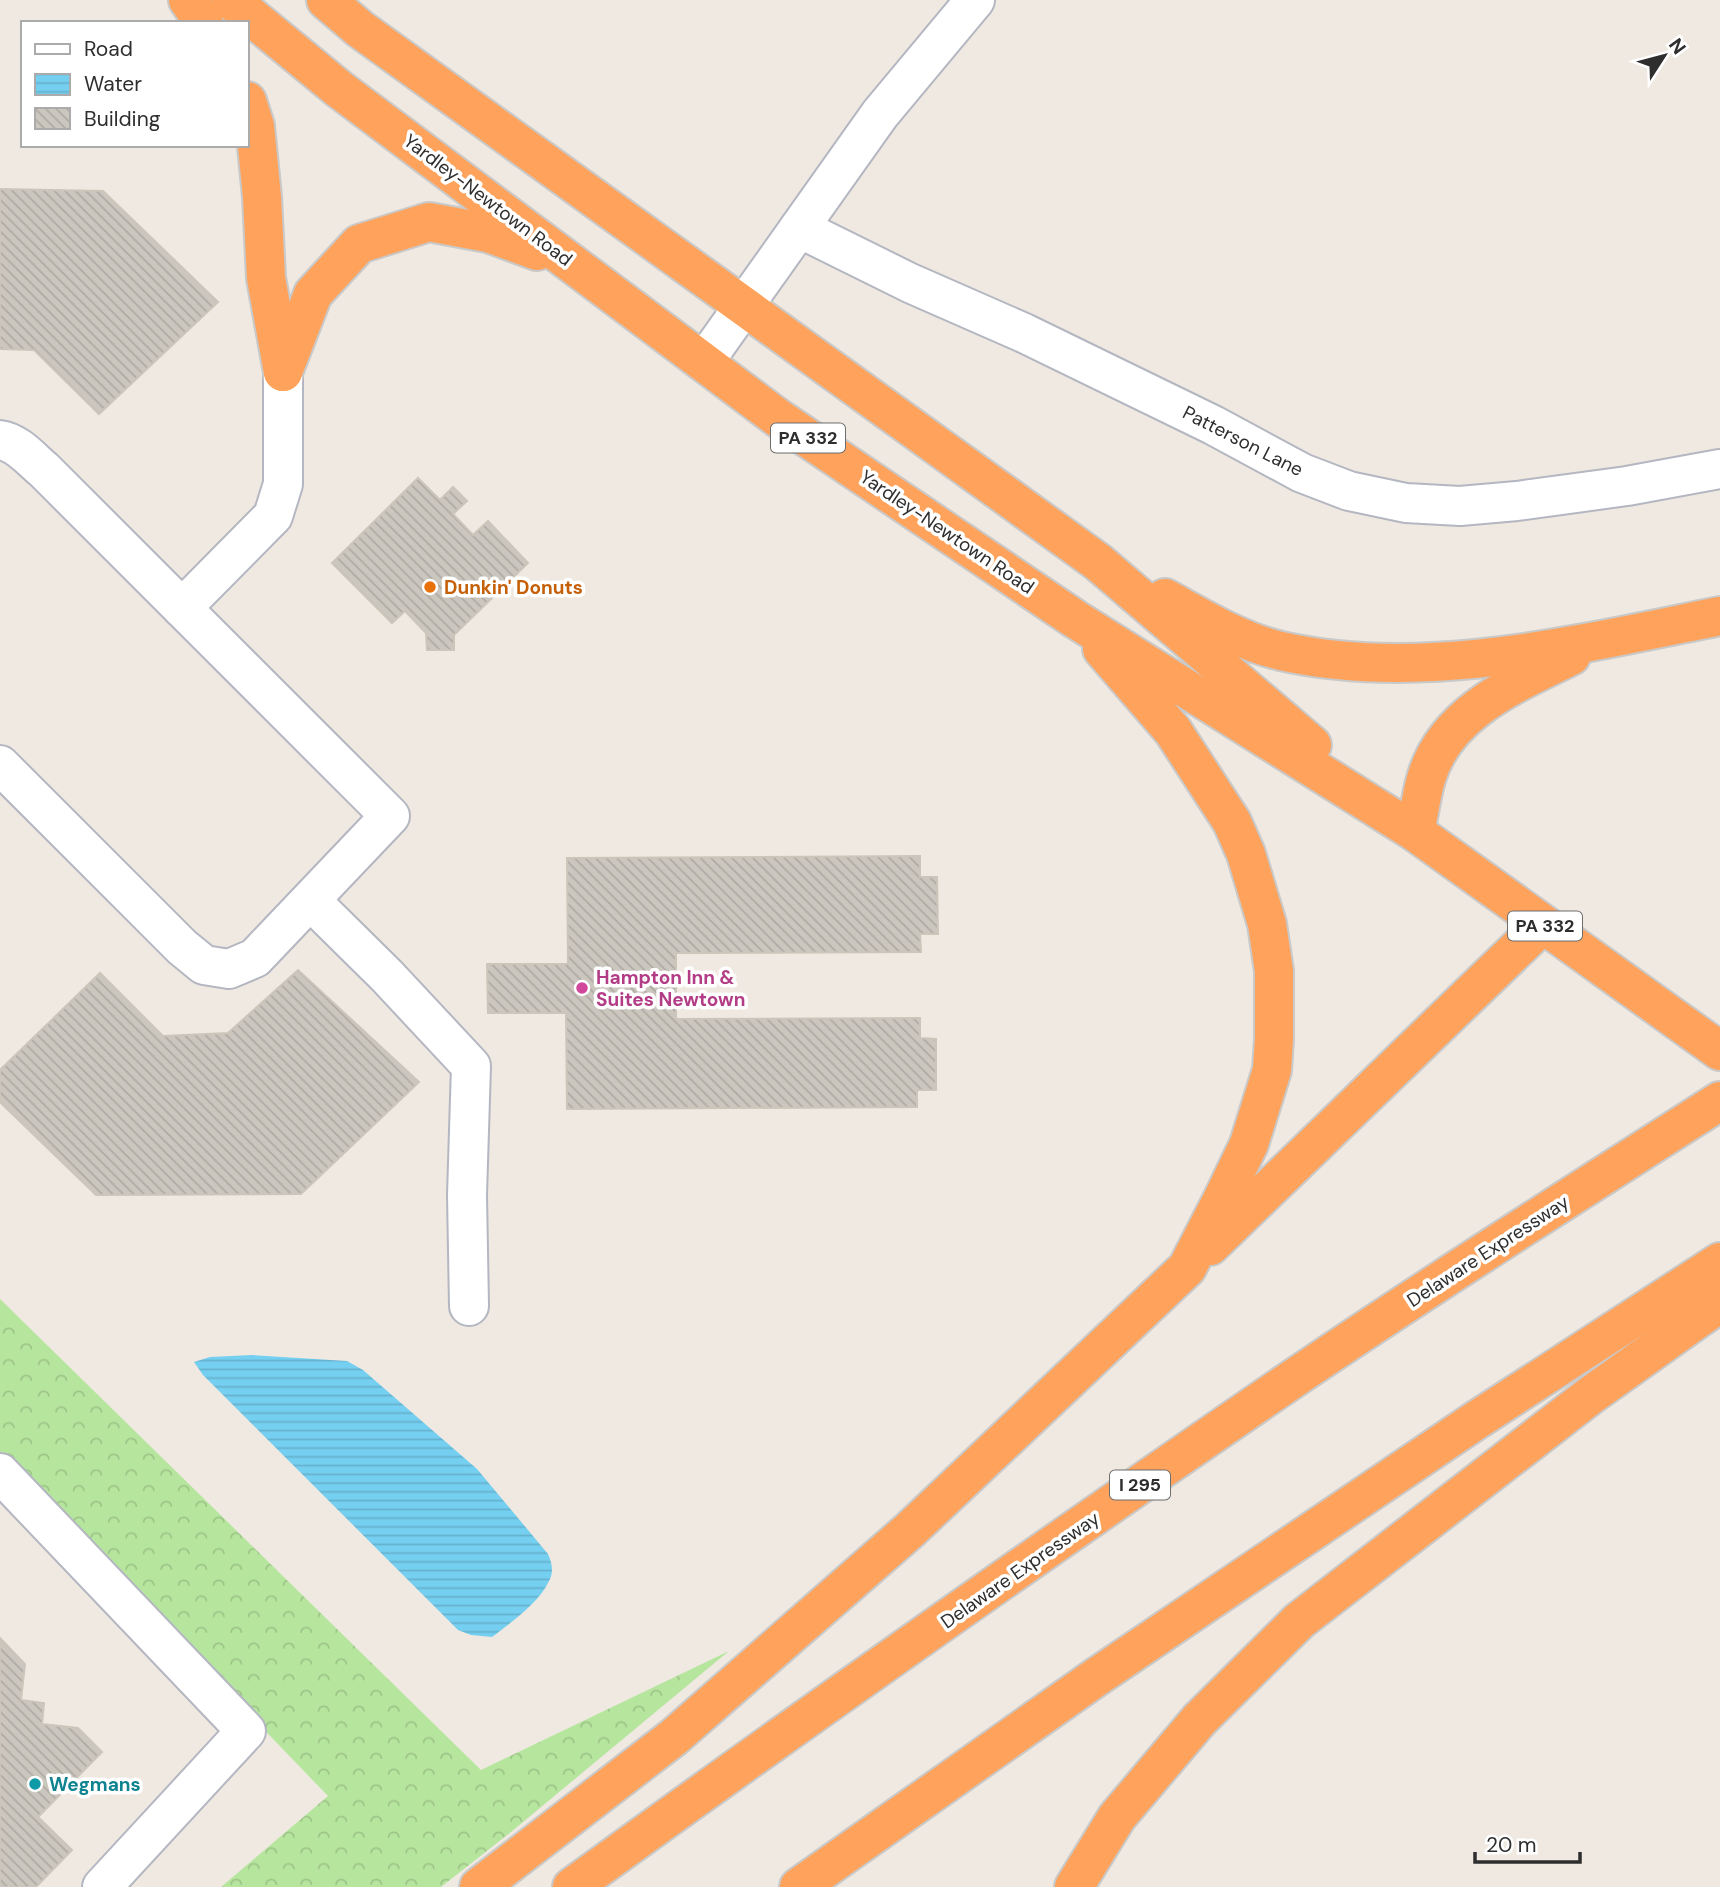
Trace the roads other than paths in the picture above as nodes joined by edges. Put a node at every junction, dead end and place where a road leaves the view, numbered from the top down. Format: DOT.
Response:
graph roads {
  1 [pos="187,0"];
  2 [pos="231,0"];
  3 [pos="326,0"];
  4 [pos="975,0"];
  5 [pos="203,21"];
  6 [pos="248,104"];
  7 [pos="799,228"];
  8 [pos="573,264"];
  9 [pos="743,306"];
  10 [pos="704,362"];
  11 [pos="284,372"];
  12 [pos="0,440"];
  13 [pos="1720,469"];
  14 [pos="1098,562"];
  15 [pos="182,608"];
  16 [pos="1720,616"];
  17 [pos="1075,619"];
  18 [pos="1604,639"];
  19 [pos="0,765"];
  20 [pos="1415,832"];
  21 [pos="311,901"];
  22 [pos="1544,924"];
  23 [pos="1720,1051"];
  24 [pos="1720,1101"];
  25 [pos="1720,1262"];
  26 [pos="1187,1268"];
  27 [pos="1720,1303"];
  28 [pos="469,1306"];
  29 [pos="0,1473"];
  30 [pos="102,1887"];
  31 [pos="479,1887"];
  32 [pos="572,1887"];
  33 [pos="799,1887"];
  34 [pos="1074,1887"];
  1 -- 5 [label="highway"];
  2 -- 8 [label="highway, Yardley-Newtown Road / PA 332"];
  3 -- 9 [label="highway, Yardley-Newtown Road / PA 332"];
  4 -- 7 [label="street"];
  6 -- 11 [label="highway"];
  7 -- 9 [label="street"];
  7 -- 13 [label="street, Patterson Lane"];
  8 -- 10 [label="highway, Yardley-Newtown Road / PA 332"];
  8 -- 11 [label="highway"];
  9 -- 10 [label="street"];
  9 -- 14 [label="highway, Yardley-Newtown Road / PA 332"];
  10 -- 17 [label="highway, Yardley-Newtown Road / PA 332"];
  11 -- 15 [label="street"];
  12 -- 15 [label="street"];
  14 -- 18 [label="highway"];
  14 -- 20 [label="highway, Yardley-Newtown Road / PA 332"];
  15 -- 21 [label="street"];
  16 -- 18 [label="highway"];
  17 -- 20 [label="highway, Yardley-Newtown Road / PA 332"];
  17 -- 26 [label="highway"];
  18 -- 20 [label="highway"];
  19 -- 21 [label="street"];
  20 -- 22 [label="highway, Yardley-Newtown Road / PA 332"];
  21 -- 28 [label="street"];
  22 -- 23 [label="highway, Yardley-Newtown Road / PA 332"];
  22 -- 26 [label="highway"];
  24 -- 32 [label="highway, Delaware Expressway / I 295"];
  25 -- 33 [label="highway"];
  26 -- 31 [label="highway"];
  27 -- 34 [label="highway"];
  29 -- 30 [label="street"];
}
